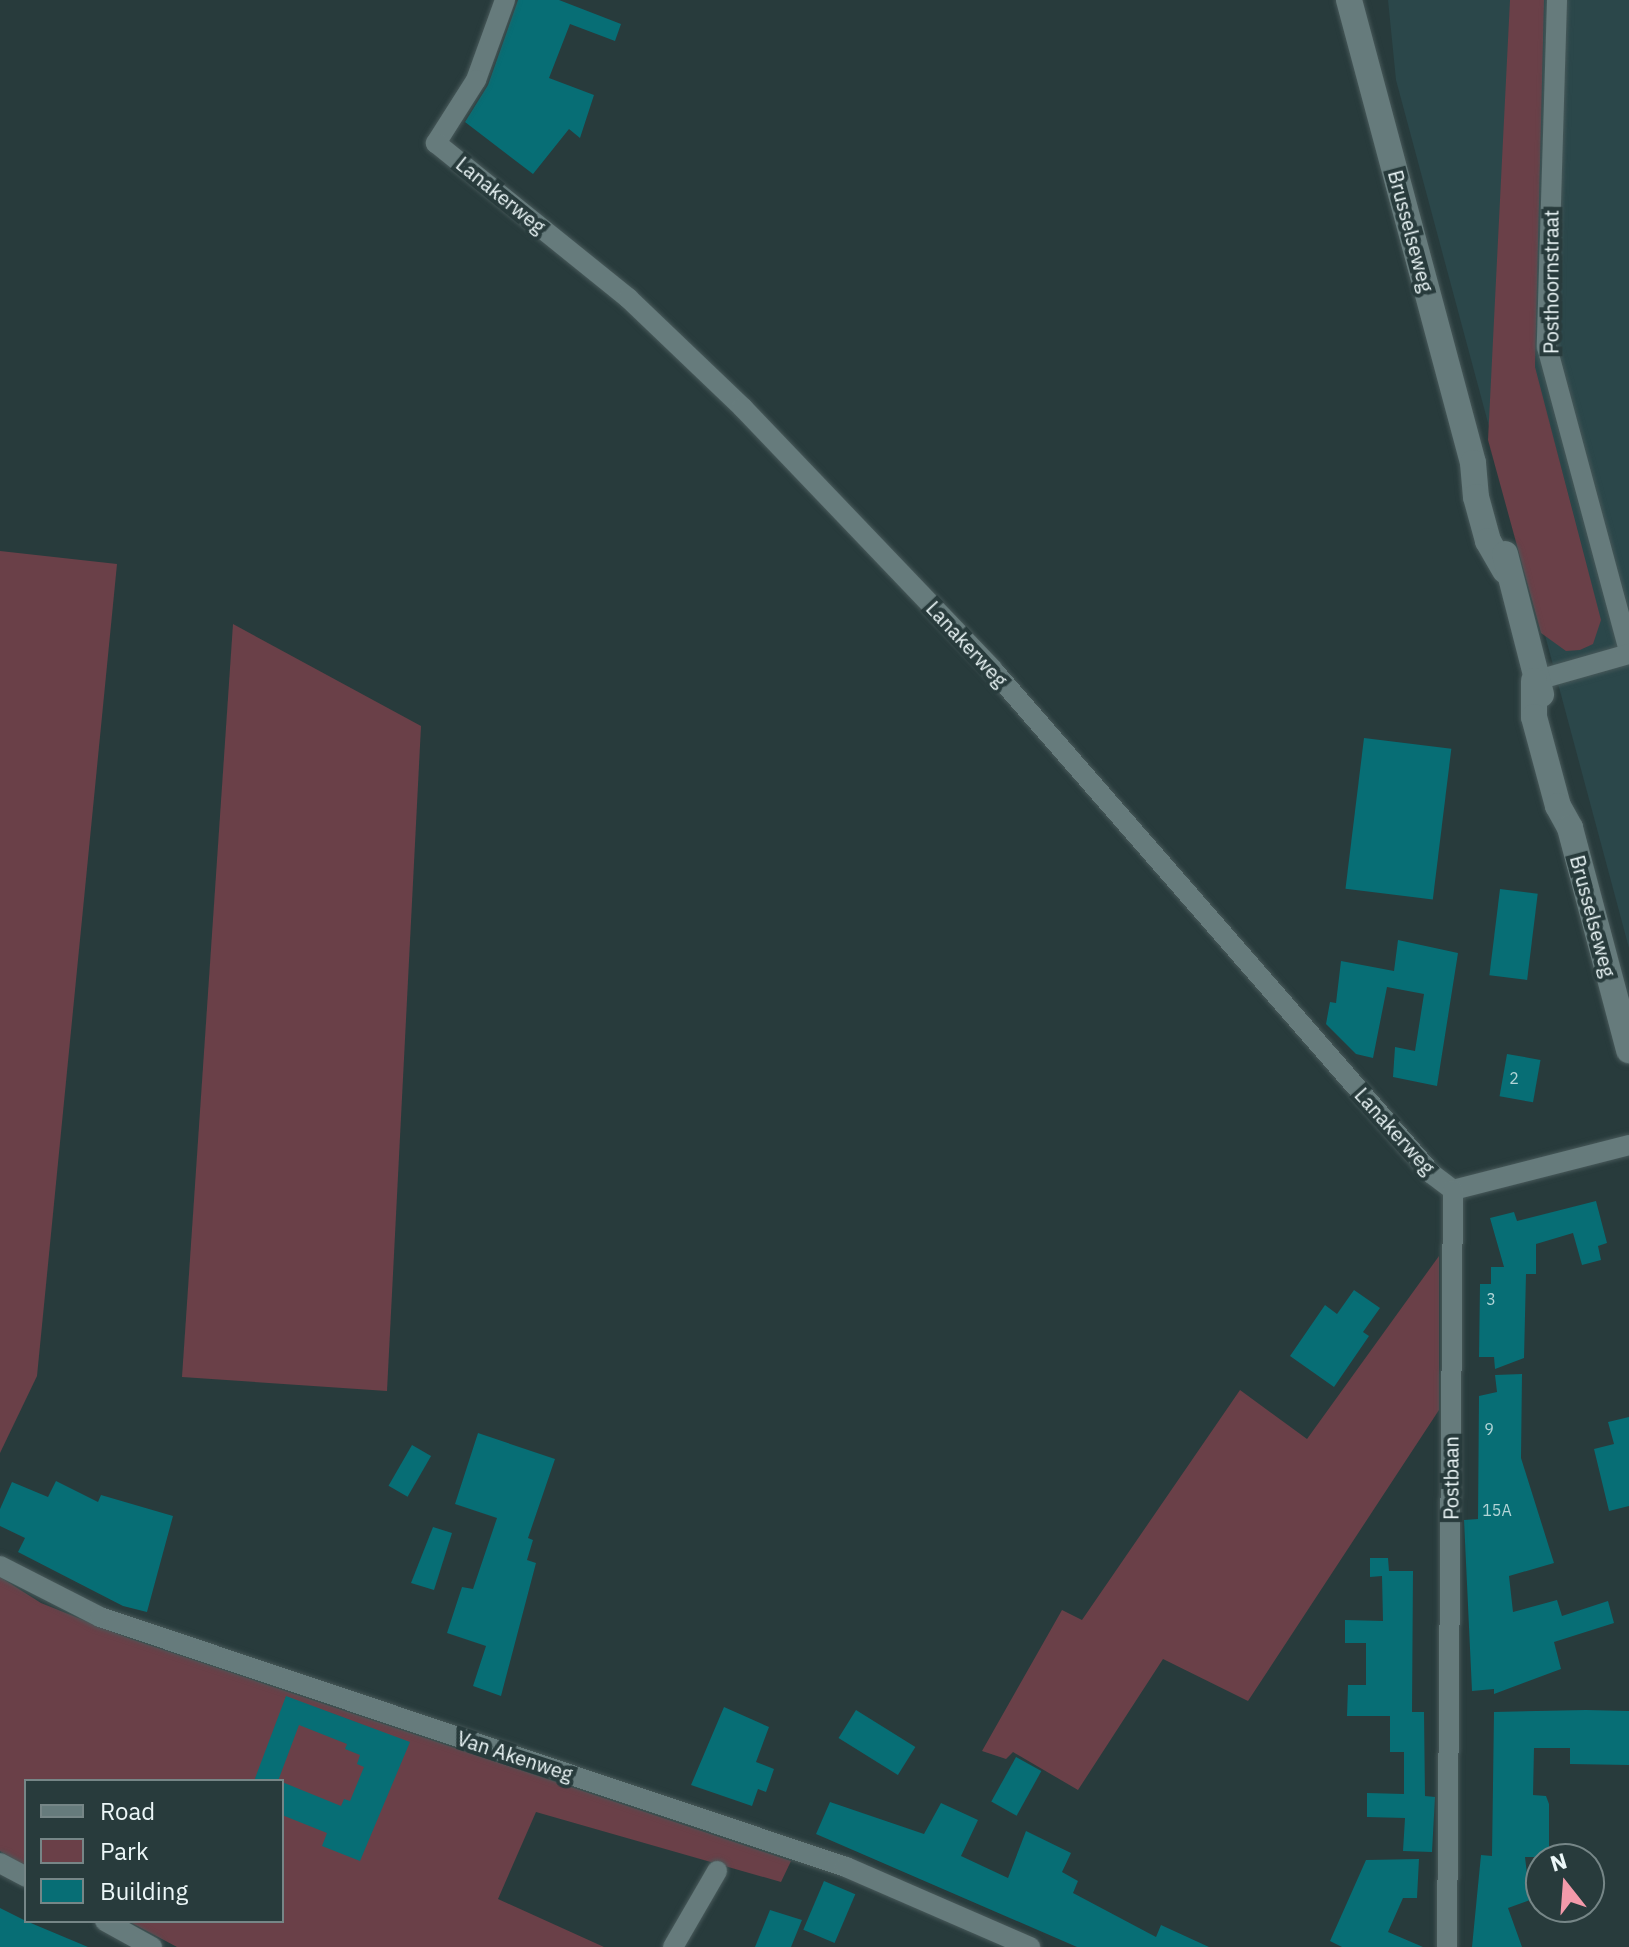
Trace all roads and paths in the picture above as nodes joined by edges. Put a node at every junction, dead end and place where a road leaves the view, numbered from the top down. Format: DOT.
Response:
graph roads {
  1 [pos="505,0"];
  2 [pos="1349,0"];
  3 [pos="1557,0"];
  4 [pos="1629,652"];
  5 [pos="1534,681"];
  6 [pos="1629,1050"];
  7 [pos="1629,1145"];
  8 [pos="1453,1190"];
  9 [pos="0,1566"];
  10 [pos="0,1863"];
  11 [pos="717,1871"];
  12 [pos="24,1876"];
  13 [pos="108,1923"];
  14 [pos="148,1946"];
  15 [pos="673,1947"];
  16 [pos="1030,1947"];
  17 [pos="1447,1947"];
  1 -- 8 [label="street, Lanakerweg"];
  2 -- 5 [label="street, Brusselseweg"];
  3 -- 4 [label="street, Posthoornstraat"];
  4 -- 5 [label="street"];
  5 -- 6 [label="street, Brusselseweg"];
  7 -- 8 [label="street"];
  8 -- 17 [label="street, Postbaan"];
  9 -- 16 [label="street, Van Akenweg"];
  10 -- 12 [label="street"];
  11 -- 15 [label="street"];
  13 -- 14 [label="street"];
}
